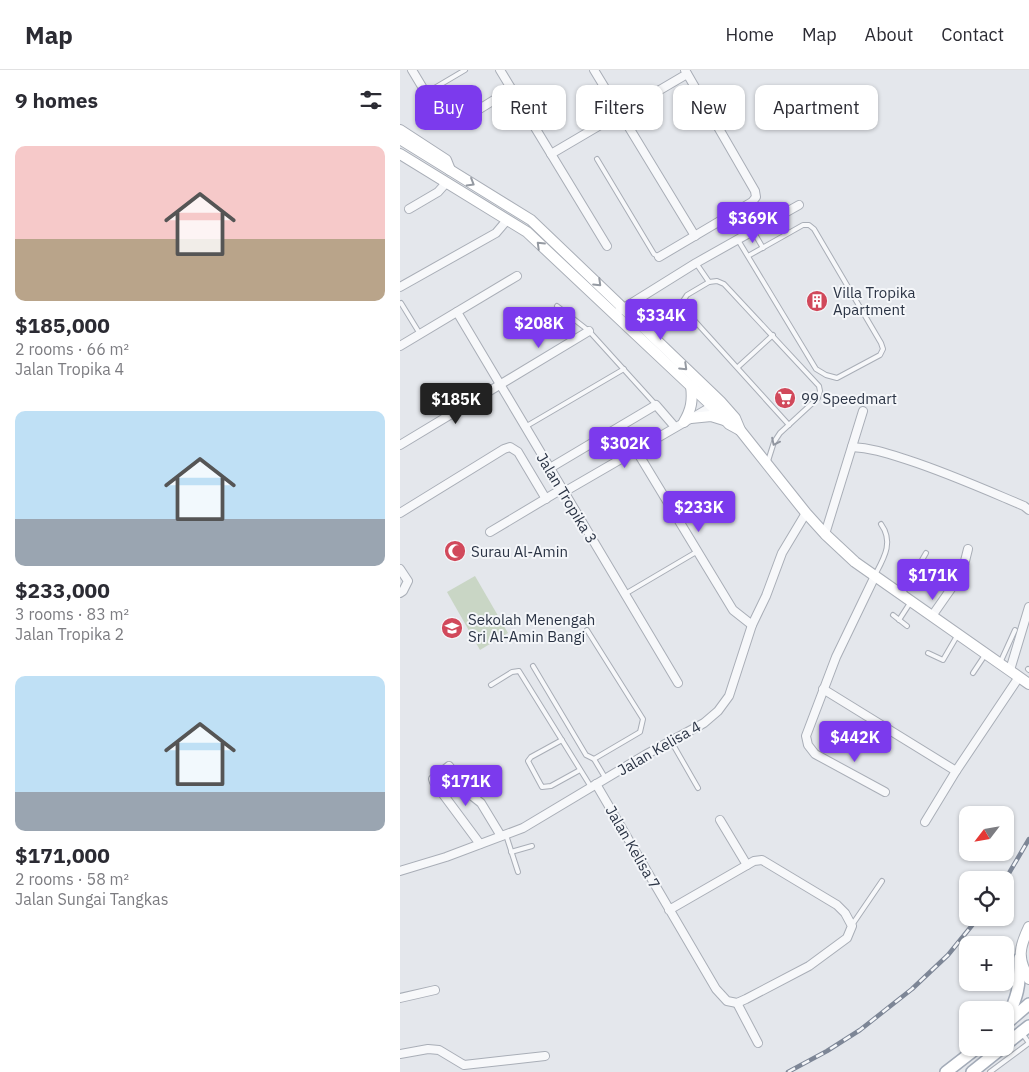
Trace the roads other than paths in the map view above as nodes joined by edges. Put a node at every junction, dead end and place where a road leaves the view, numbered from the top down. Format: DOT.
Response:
graph roads {
  1 [pos="412,70"];
  2 [pos="465,70"];
  3 [pos="500,70"];
  4 [pos="594,70"];
  5 [pos="686,72"];
  6 [pos="421,85"];
  7 [pos="440,85"];
  8 [pos="509,85"];
  9 [pos="603,85"];
  10 [pos="663,87"];
  11 [pos="400,130"];
  12 [pos="537,130"];
  13 [pos="592,130"];
  14 [pos="631,130"];
  15 [pos="400,139"];
  16 [pos="400,154"];
  17 [pos="551,154"];
  18 [pos="597,159"];
  19 [pos="450,170"];
  20 [pos="446,183"];
  21 [pos="799,205"];
  22 [pos="409,209"];
  23 [pos="507,220"];
  24 [pos="753,231"];
  25 [pos="695,236"];
  26 [pos="738,240"];
  27 [pos="607,246"];
  28 [pos="763,248"];
  29 [pos="748,256"];
  30 [pos="659,257"];
  31 [pos="696,263"];
  32 [pos="517,276"];
  33 [pos="709,282"];
  34 [pos="400,287"];
  35 [pos="401,303"];
  36 [pos="557,306"];
  37 [pos="624,308"];
  38 [pos="457,312"];
  39 [pos="613,315"];
  40 [pos="590,331"];
  41 [pos="420,334"];
  42 [pos="773,335"];
  43 [pos="400,346"];
  44 [pos="738,367"];
  45 [pos="624,369"];
  46 [pos="500,385"];
  47 [pos="692,386"];
  48 [pos="716,403"];
  49 [pos="656,405"];
  50 [pos="863,412"];
  51 [pos="725,420"];
  52 [pos="683,422"];
  53 [pos="788,425"];
  54 [pos="526,427"];
  55 [pos="740,430"];
  56 [pos="400,445"];
  57 [pos="852,447"];
  58 [pos="636,450"];
  59 [pos="767,463"];
  60 [pos="550,468"];
  61 [pos="563,491"];
  62 [pos="546,499"];
  63 [pos="1029,510"];
  64 [pos="400,512"];
  65 [pos="806,513"];
  66 [pos="881,524"];
  67 [pos="490,532"];
  68 [pos="822,532"];
  69 [pos="968,549"];
  70 [pos="698,551"];
  71 [pos="926,553"];
  72 [pos="400,569"];
  73 [pos="875,576"];
  74 [pos="400,593"];
  75 [pos="625,594"];
  76 [pos="902,594"];
  77 [pos="912,601"];
  78 [pos="1029,607"];
  79 [pos="893,615"];
  80 [pos="932,616"];
  81 [pos="899,620"];
  82 [pos="752,625"];
  83 [pos="907,626"];
  84 [pos="587,630"];
  85 [pos="1015,630"];
  86 [pos="958,634"];
  87 [pos="928,652"];
  88 [pos="986,653"];
  89 [pos="1000,663"];
  90 [pos="533,666"];
  91 [pos="1010,670"];
  92 [pos="972,673"];
  93 [pos="1020,677"];
  94 [pos="678,684"];
  95 [pos="1029,684"];
  96 [pos="491,685"];
  97 [pos="824,689"];
  98 [pos="562,740"];
  99 [pos="671,741"];
  100 [pos="594,759"];
  101 [pos="580,770"];
  102 [pos="956,771"];
  103 [pos="606,778"];
  104 [pos="594,786"];
  105 [pos="698,788"];
  106 [pos="885,792"];
  107 [pos="720,820"];
  108 [pos="925,822"];
  109 [pos="503,836"];
  110 [pos="480,844"];
  111 [pos="532,846"];
  112 [pos="511,852"];
  113 [pos="747,865"];
  114 [pos="400,871"];
  115 [pos="518,872"];
  116 [pos="882,881"];
  117 [pos="669,910"];
  118 [pos="852,926"];
  119 [pos="1029,927"];
  120 [pos="1020,958"];
  121 [pos="1029,979"];
  122 [pos="436,990"];
  123 [pos="400,998"];
  124 [pos="737,1003"];
  125 [pos="1014,1003"];
  126 [pos="1029,1004"];
  127 [pos="1014,1016"];
  128 [pos="1025,1029"];
  129 [pos="1014,1038"];
  130 [pos="758,1043"];
  131 [pos="400,1054"];
  132 [pos="545,1056"];
  133 [pos="967,1056"];
  134 [pos="996,1056"];
  135 [pos="986,1068"];
  136 [pos="946,1072"];
  137 [pos="972,1072"];
  1 -- 6 [label="street"];
  2 -- 7 [label="lane"];
  3 -- 8 [label="street"];
  4 -- 9 [label="street"];
  5 -- 10 [label="street"];
  5 -- 25 [label="street"];
  11 -- 19 [label="street"];
  12 -- 17 [label="street"];
  13 -- 17 [label="street"];
  14 -- 25 [label="street"];
  15 -- 19 [label="street"];
  16 -- 20 [label="street"];
  17 -- 27 [label="street"];
  18 -- 30 [label="lane"];
  19 -- 37 [label="street, one-way"];
  20 -- 22 [label="street"];
  20 -- 23 [label="street"];
  21 -- 24 [label="street"];
  23 -- 34 [label="street"];
  39 -- 23 [label="street, one-way"];
  24 -- 26 [label="street"];
  24 -- 28 [label="lane"];
  25 -- 30 [label="street"];
  26 -- 29 [label="lane"];
  26 -- 31 [label="street"];
  28 -- 29 [label="lane"];
  28 -- 29 [label="lane"];
  31 -- 33 [label="lane"];
  31 -- 37 [label="street"];
  32 -- 38 [label="street"];
  33 -- 42 [label="lane"];
  33 -- 44 [label="lane"];
  35 -- 41 [label="lane"];
  36 -- 40 [label="lane"];
  37 -- 39 [label="street"];
  37 -- 48 [label="street, one-way"];
  38 -- 41 [label="street"];
  38 -- 46 [label="street, Jalan Tropika 3"];
  39 -- 47 [label="street"];
  40 -- 45 [label="lane"];
  40 -- 46 [label="street"];
  41 -- 43 [label="street"];
  42 -- 44 [label="lane"];
  42 -- 53 [label="lane"];
  44 -- 53 [label="lane"];
  45 -- 49 [label="lane"];
  45 -- 54 [label="lane"];
  46 -- 54 [label="street, Jalan Tropika 3"];
  46 -- 56 [label="street"];
  47 -- 48 [label="street"];
  47 -- 52 [label="street"];
  48 -- 51 [label="street"];
  48 -- 52 [label="street"];
  48 -- 55 [label="street"];
  49 -- 52 [label="street"];
  49 -- 60 [label="street"];
  50 -- 57 [label="street"];
  51 -- 52 [label="street"];
  51 -- 55 [label="street"];
  52 -- 58 [label="street"];
  53 -- 59 [label="lane, one-way"];
  54 -- 60 [label="street, Jalan Tropika 3"];
  55 -- 59 [label="street"];
  57 -- 63 [label="street"];
  57 -- 68 [label="street"];
  58 -- 61 [label="street"];
  58 -- 70 [label="street"];
  59 -- 65 [label="street"];
  60 -- 61 [label="street, Jalan Tropika 3"];
  61 -- 62 [label="street"];
  61 -- 75 [label="street, Jalan Tropika 3"];
  62 -- 64 [label="street"];
  62 -- 67 [label="street"];
  65 -- 68 [label="street"];
  65 -- 82 [label="street, Jalan Kelisa 4"];
  66 -- 73 [label="lane"];
  68 -- 73 [label="street"];
  69 -- 80 [label="street"];
  70 -- 75 [label="lane"];
  70 -- 82 [label="street"];
  71 -- 76 [label="lane"];
  72 -- 74 [label="street"];
  73 -- 76 [label="street"];
  73 -- 97 [label="street"];
  75 -- 94 [label="street, Jalan Tropika 3"];
  76 -- 77 [label="street"];
  77 -- 80 [label="street"];
  77 -- 81 [label="lane"];
  78 -- 91 [label="street"];
  79 -- 81 [label="lane"];
  80 -- 86 [label="street"];
  81 -- 83 [label="lane"];
  82 -- 99 [label="street, Jalan Kelisa 4"];
  84 -- 100 [label="lane"];
  85 -- 89 [label="lane"];
  86 -- 87 [label="lane"];
  86 -- 88 [label="street"];
  88 -- 89 [label="street"];
  88 -- 92 [label="lane"];
  89 -- 91 [label="street"];
  90 -- 100 [label="lane"];
  91 -- 93 [label="street"];
  93 -- 95 [label="street"];
  93 -- 102 [label="street"];
  96 -- 98 [label="lane"];
  97 -- 102 [label="street"];
  97 -- 106 [label="street"];
  98 -- 101 [label="lane"];
  98 -- 101 [label="lane"];
  99 -- 103 [label="street, Jalan Kelisa 4"];
  99 -- 105 [label="lane"];
  100 -- 103 [label="lane"];
  101 -- 104 [label="lane"];
  102 -- 108 [label="street"];
  103 -- 104 [label="street, Jalan Kelisa 4"];
  104 -- 109 [label="street, Jalan Kelisa 4"];
  104 -- 117 [label="street, Jalan Kelisa 7"];
  107 -- 113 [label="street"];
  109 -- 110 [label="street, Jalan Kelisa 4"];
  109 -- 110 [label="street"];
  109 -- 112 [label="lane"];
  110 -- 114 [label="street, Jalan Kelisa 4"];
  111 -- 112 [label="lane"];
  112 -- 115 [label="lane"];
  113 -- 117 [label="street"];
  113 -- 118 [label="street"];
  116 -- 118 [label="lane"];
  117 -- 124 [label="street, Jalan Kelisa 7"];
  118 -- 124 [label="street"];
  119 -- 120 [label="street"];
  120 -- 121 [label="street"];
  120 -- 125 [label="main road"];
  122 -- 123 [label="street"];
  124 -- 130 [label="street"];
  126 -- 127 [label="main road"];
  128 -- 129 [label="main road"];
  128 -- 135 [label="lane"];
  131 -- 132 [label="street"];
  133 -- 136 [label="main road"];
  134 -- 135 [label="main road"];
  135 -- 137 [label="main road"];
}
